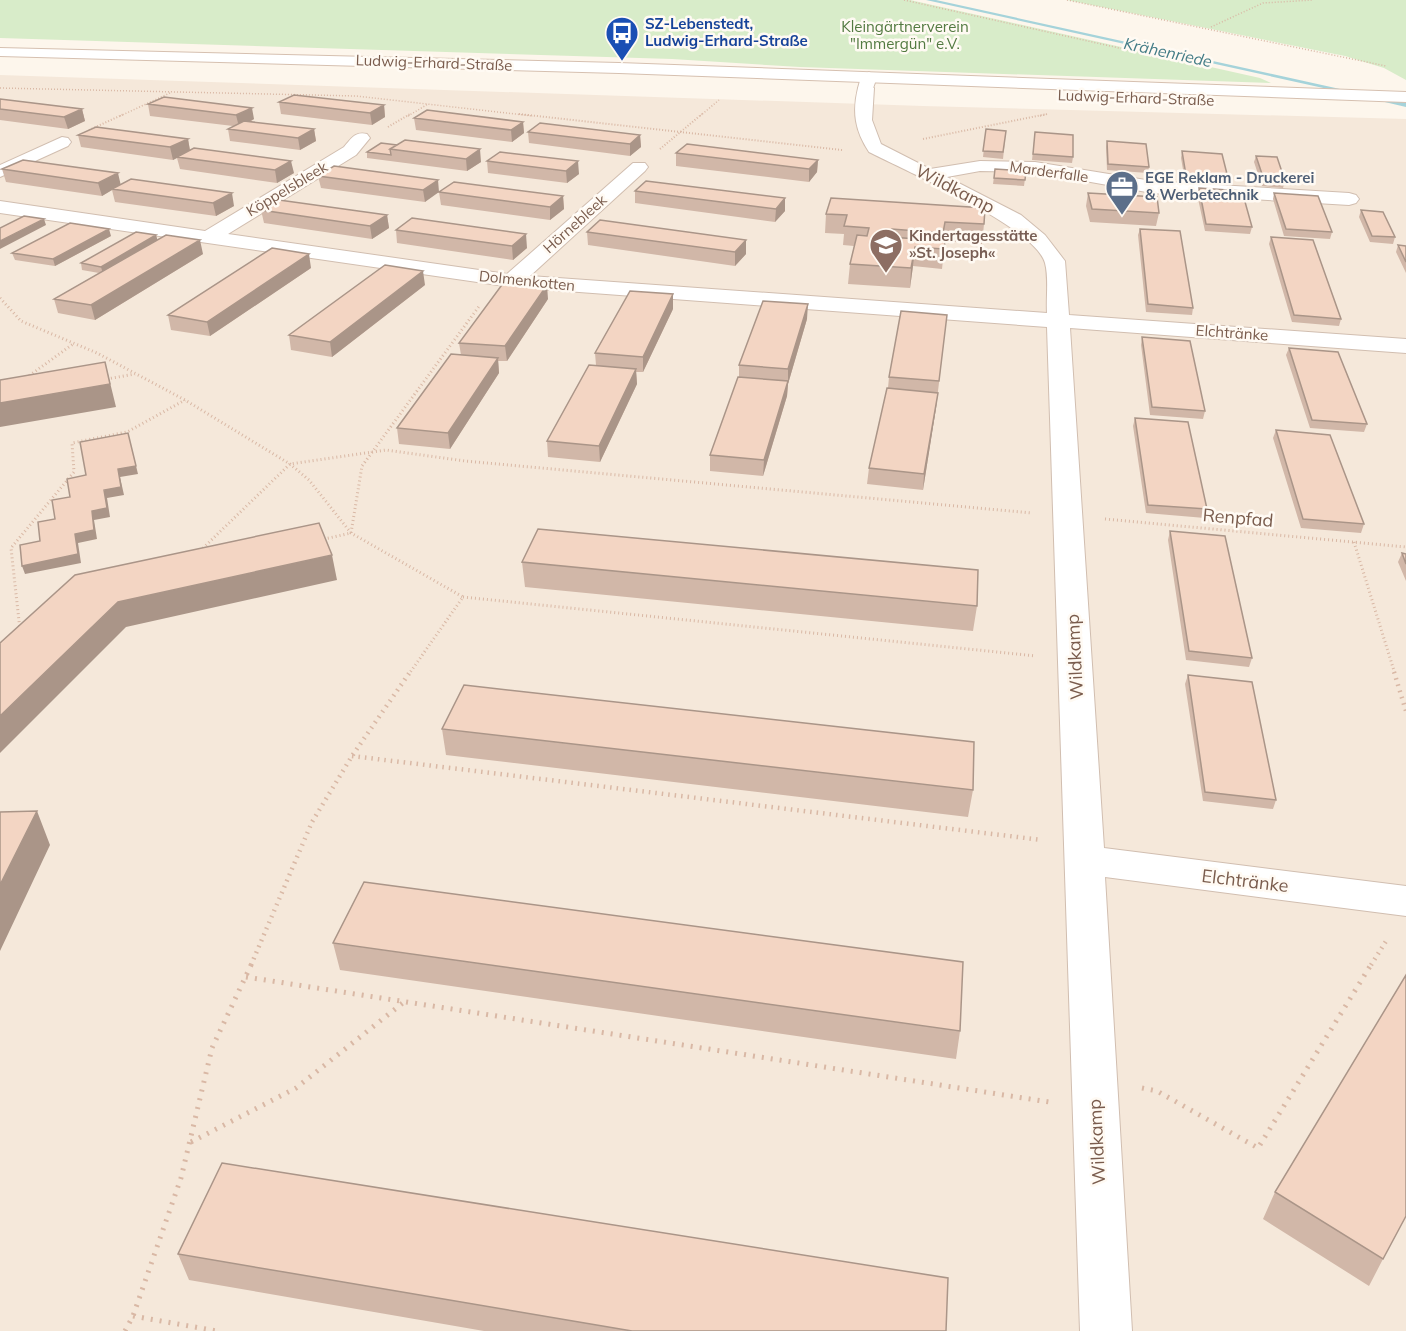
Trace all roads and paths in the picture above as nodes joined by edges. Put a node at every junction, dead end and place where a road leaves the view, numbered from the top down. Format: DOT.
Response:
graph roads {
  1 [pos="904,0"];
  2 [pos="1067,0"];
  3 [pos="1313,0"];
  4 [pos="1211,28"];
  5 [pos="0,51"];
  6 [pos="1170,60"];
  7 [pos="0,64"];
  8 [pos="1395,68"];
  9 [pos="867,83"];
  10 [pos="0,88"];
  11 [pos="173,92"];
  12 [pos="721,98"];
  13 [pos="429,104"];
  14 [pos="1403,104"];
  15 [pos="1056,113"];
  16 [pos="680,132"];
  17 [pos="361,138"];
  18 [pos="62,142"];
  19 [pos="875,148"];
  20 [pos="639,167"];
  21 [pos="0,172"];
  22 [pos="928,175"];
  23 [pos="1349,199"];
  24 [pos="0,207"];
  25 [pos="209,237"];
  26 [pos="506,280"];
  27 [pos="0,298"];
  28 [pos="1059,320"];
  29 [pos="74,343"];
  30 [pos="1406,346"];
  31 [pos="136,374"];
  32 [pos="102,380"];
  33 [pos="18,383"];
  34 [pos="185,400"];
  35 [pos="290,465"];
  36 [pos="1067,515"];
  37 [pos="351,533"];
  38 [pos="317,541"];
  39 [pos="1354,542"];
  40 [pos="1406,547"];
  41 [pos="195,555"];
  42 [pos="463,597"];
  43 [pos="20,631"];
  44 [pos="1076,660"];
  45 [pos="1406,711"];
  46 [pos="352,756"];
  47 [pos="1084,853"];
  48 [pos="1400,915"];
  49 [pos="246,977"];
  50 [pos="405,1002"];
  51 [pos="1094,1094"];
  52 [pos="190,1142"];
  53 [pos="133,1316"];
  54 [pos="125,1331"];
  55 [pos="217,1331"];
  56 [pos="1106,1331"];
  1 -- 6 [label="path"];
  2 -- 4 [label="path"];
  3 -- 4 [label="path"];
  4 -- 8 [label="path"];
  5 -- 9 [label="street, Ludwig-Erhard-Straße"];
  7 -- 9 [label="street, Ludwig-Erhard-Straße"];
  9 -- 14 [label="street, Ludwig-Erhard-Straße"];
  9 -- 14 [label="street, Ludwig-Erhard-Straße"];
  9 -- 19 [label="street"];
  10 -- 11 [label="path"];
  11 -- 13 [label="path"];
  11 -- 18 [label="path"];
  12 -- 16 [label="path"];
  13 -- 16 [label="path"];
  13 -- 17 [label="path"];
  15 -- 19 [label="path"];
  16 -- 19 [label="path"];
  16 -- 20 [label="path"];
  17 -- 25 [label="street, Köppelsbleek"];
  18 -- 21 [label="street"];
  19 -- 22 [label="street, Wildkamp"];
  20 -- 26 [label="street, Hörnebleek"];
  22 -- 23 [label="street, Marderfalle"];
  22 -- 28 [label="street, Wildkamp"];
  24 -- 25 [label="street, Dolmenkotten"];
  25 -- 26 [label="street, Dolmenkotten"];
  26 -- 28 [label="street, Dolmenkotten"];
  26 -- 37 [label="path"];
  27 -- 29 [label="path"];
  28 -- 30 [label="street, Elchtränke"];
  28 -- 36 [label="street, Wildkamp"];
  29 -- 31 [label="path"];
  29 -- 33 [label="path"];
  31 -- 32 [label="path"];
  31 -- 34 [label="path"];
  34 -- 35 [label="path"];
  34 -- 43 [label="path"];
  35 -- 36 [label="path, Renpfad"];
  35 -- 37 [label="path"];
  35 -- 41 [label="path"];
  36 -- 39 [label="path, Renpfad"];
  36 -- 44 [label="street, Wildkamp"];
  37 -- 38 [label="path"];
  37 -- 42 [label="path"];
  39 -- 40 [label="path, Renpfad"];
  39 -- 45 [label="path"];
  42 -- 44 [label="path"];
  42 -- 46 [label="path"];
  44 -- 47 [label="street, Wildkamp"];
  46 -- 47 [label="path"];
  46 -- 49 [label="path"];
  47 -- 48 [label="street, Elchtränke"];
  47 -- 51 [label="street, Wildkamp"];
  48 -- 51 [label="path"];
  49 -- 50 [label="path"];
  49 -- 52 [label="path"];
  50 -- 51 [label="path"];
  50 -- 52 [label="path"];
  51 -- 56 [label="street, Wildkamp"];
  52 -- 53 [label="path"];
  53 -- 54 [label="path"];
  53 -- 55 [label="path"];
}
